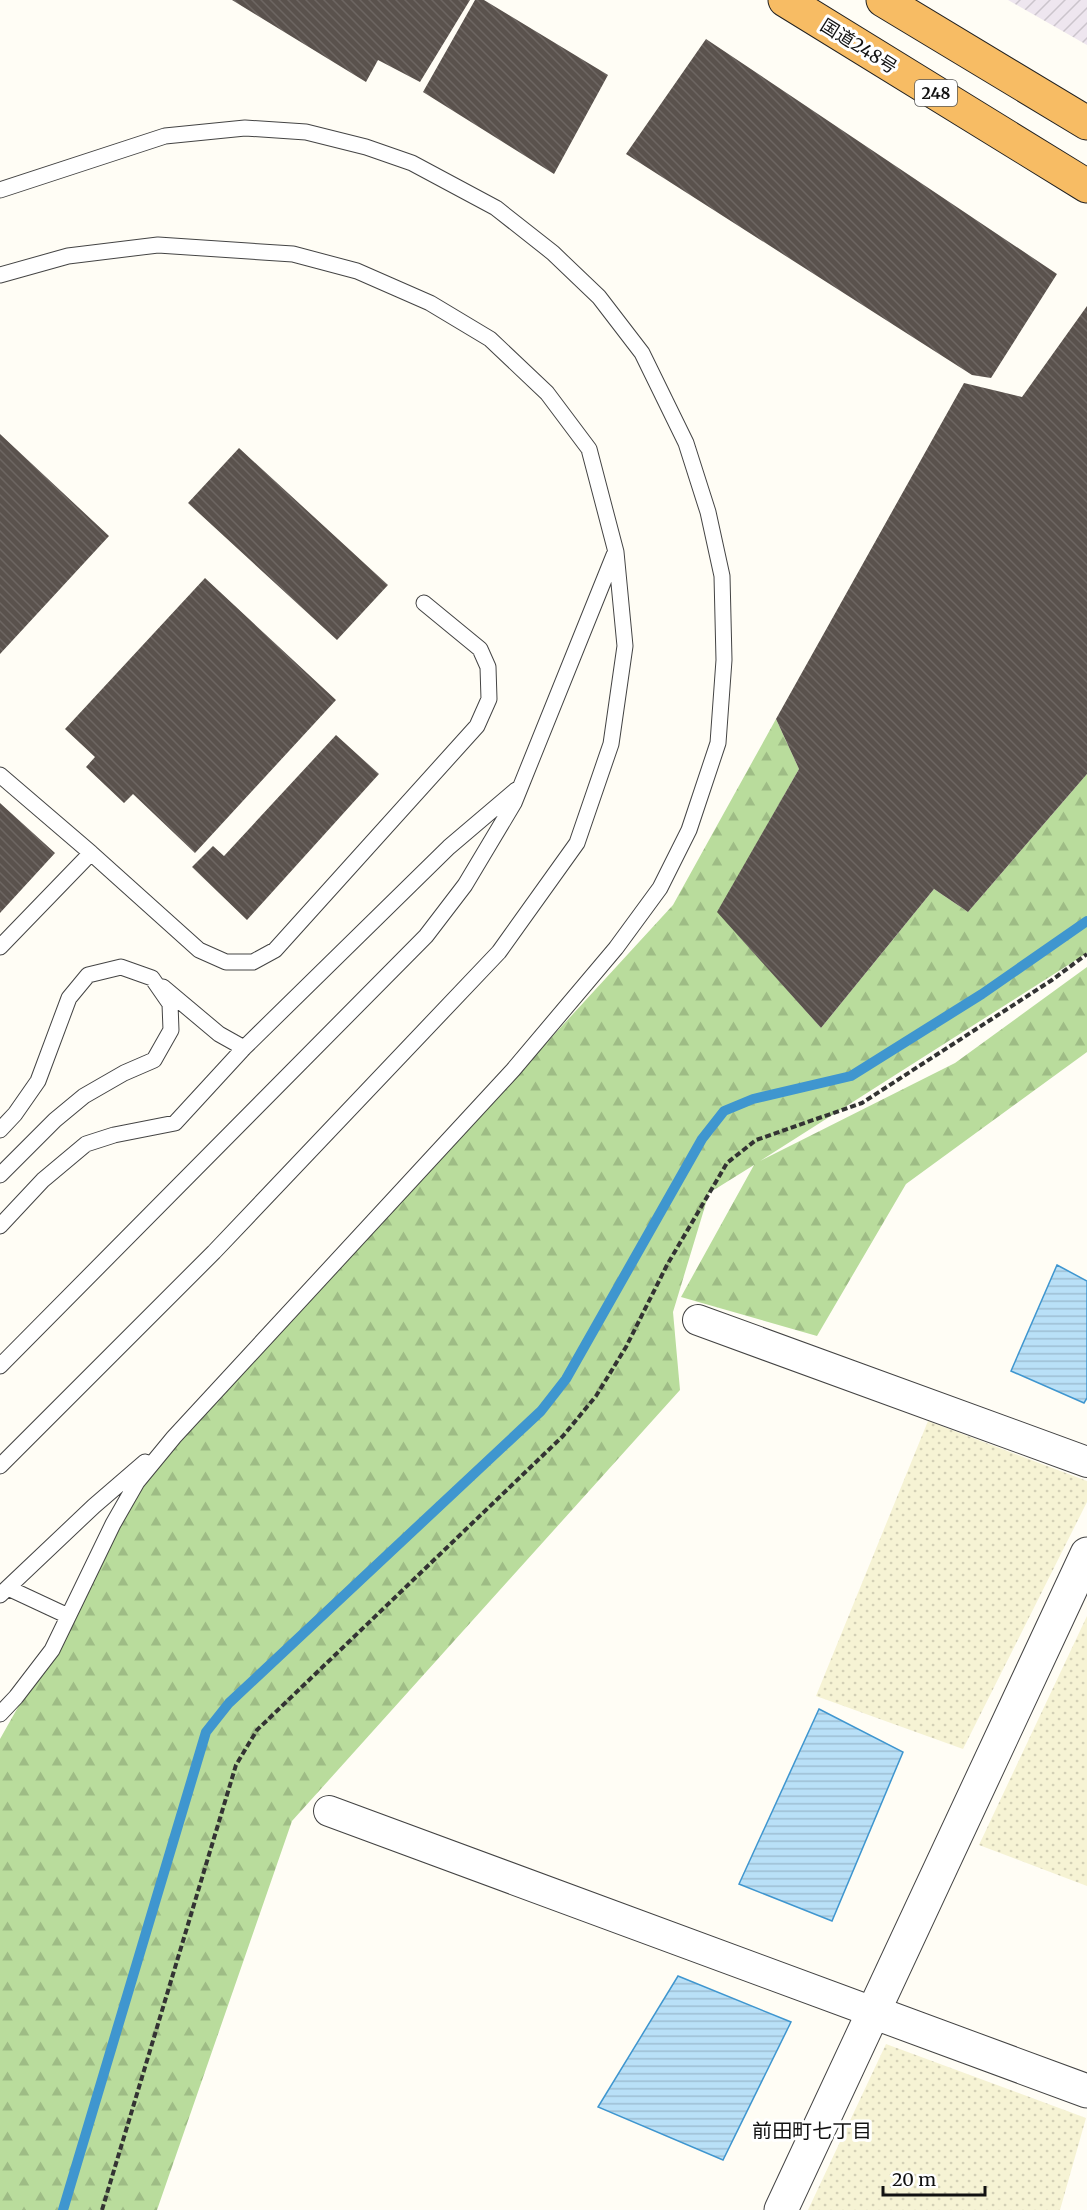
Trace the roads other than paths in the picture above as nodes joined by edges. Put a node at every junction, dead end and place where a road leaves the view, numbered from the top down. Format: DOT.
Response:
graph roads {
  1 [pos="785,0"];
  2 [pos="883,0"];
  3 [pos="1087,123"];
  4 [pos="1087,186"];
  5 [pos="0,190"];
  6 [pos="0,276"];
  7 [pos="616,552"];
  8 [pos="424,603"];
  9 [pos="0,775"];
  10 [pos="522,785"];
  11 [pos="91,853"];
  12 [pos="0,947"];
  13 [pos="152,978"];
  14 [pos="244,1048"];
  15 [pos="0,1130"];
  16 [pos="0,1176"];
  17 [pos="0,1226"];
  18 [pos="698,1320"];
  19 [pos="0,1366"];
  20 [pos="179,1432"];
  21 [pos="1087,1462"];
  22 [pos="0,1466"];
  23 [pos="1087,1554"];
  24 [pos="4,1592"];
  25 [pos="68,1616"];
  26 [pos="0,1714"];
  27 [pos="329,1811"];
  28 [pos="873,2012"];
  29 [pos="1087,2091"];
  30 [pos="781,2210"];
  1 -- 4 [label="highway, 国道248号 / 248"];
  2 -- 3 [label="highway"];
  5 -- 20 [label="lane"];
  6 -- 7 [label="lane"];
  7 -- 10 [label="lane"];
  7 -- 22 [label="lane"];
  8 -- 11 [label="lane"];
  9 -- 11 [label="lane"];
  10 -- 14 [label="lane"];
  10 -- 19 [label="lane"];
  11 -- 12 [label="lane"];
  13 -- 14 [label="lane"];
  13 -- 15 [label="lane"];
  13 -- 16 [label="lane"];
  14 -- 17 [label="lane"];
  18 -- 21 [label="street"];
  20 -- 24 [label="lane"];
  20 -- 25 [label="lane"];
  23 -- 28 [label="street"];
  24 -- 25 [label="lane"];
  25 -- 26 [label="lane"];
  27 -- 28 [label="street"];
  28 -- 29 [label="street"];
  28 -- 30 [label="street"];
}
